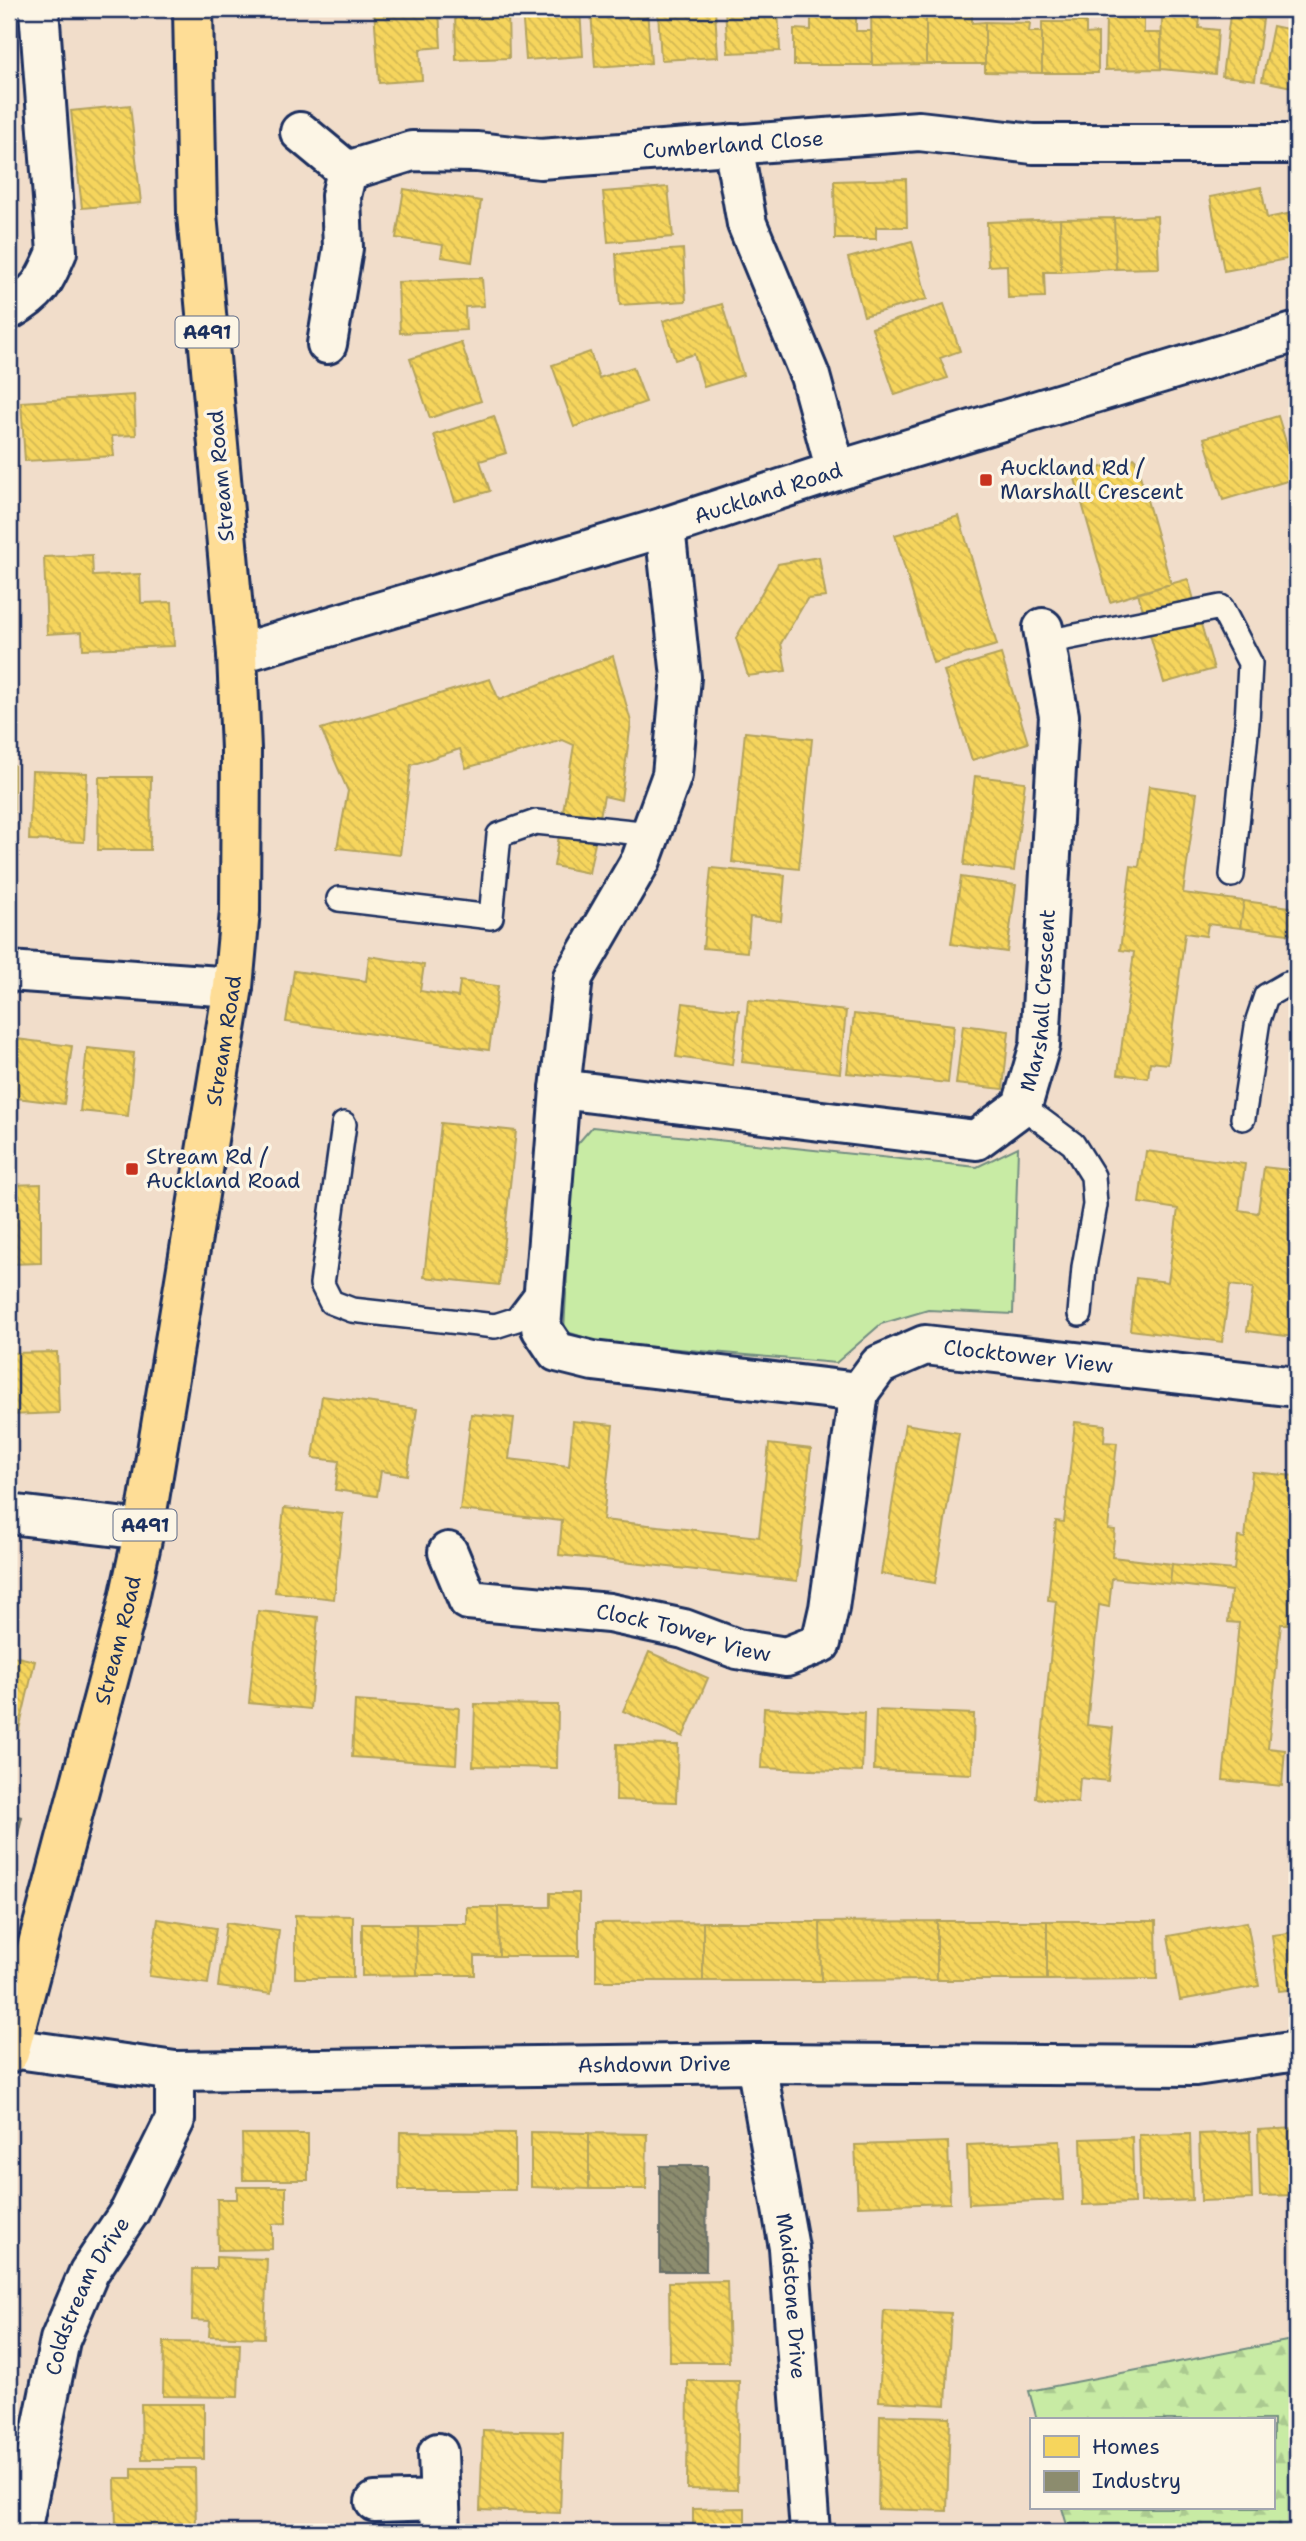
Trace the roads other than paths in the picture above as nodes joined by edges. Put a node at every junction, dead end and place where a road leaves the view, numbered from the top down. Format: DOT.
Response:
graph roads {
  1 [pos="39,9"];
  2 [pos="193,9"];
  3 [pos="300,132"];
  4 [pos="733,144"];
  5 [pos="1297,144"];
  6 [pos="347,170"];
  7 [pos="9,310"];
  8 [pos="1297,332"];
  9 [pos="327,344"];
  10 [pos="836,471"];
  11 [pos="665,527"];
  12 [pos="1044,635"];
  13 [pos="237,654"];
  14 [pos="651,834"];
  15 [pos="1232,875"];
  16 [pos="339,899"];
  17 [pos="9,971"];
  18 [pos="1297,985"];
  19 [pos="233,987"];
  20 [pos="560,1089"];
  21 [pos="1022,1106"];
  22 [pos="1243,1118"];
  23 [pos="344,1124"];
  24 [pos="545,1282"];
  25 [pos="1080,1314"];
  26 [pos="1297,1387"];
  27 [pos="859,1392"];
  28 [pos="9,1514"];
  29 [pos="144,1530"];
  30 [pos="448,1552"];
  31 [pos="9,2050"];
  32 [pos="1297,2051"];
  33 [pos="756,2063"];
  34 [pos="175,2071"];
  35 [pos="438,2453"];
  36 [pos="375,2502"];
  37 [pos="440,2516"];
  38 [pos="21,2532"];
  39 [pos="810,2532"];
  1 -- 7 [label="street"];
  2 -- 13 [label="highway, Stream Road / A491"];
  3 -- 6 [label="street"];
  4 -- 5 [label="street, Cumberland Close"];
  4 -- 6 [label="street, Cumberland Close"];
  4 -- 10 [label="street"];
  6 -- 9 [label="street"];
  8 -- 10 [label="street, Auckland Road"];
  10 -- 11 [label="street, Auckland Road"];
  11 -- 13 [label="street, Auckland Road"];
  11 -- 14 [label="street"];
  12 -- 15 [label="lane"];
  12 -- 21 [label="street, Marshall Crescent"];
  13 -- 19 [label="highway, Stream Road / A491"];
  14 -- 16 [label="lane"];
  14 -- 20 [label="street"];
  17 -- 19 [label="street"];
  18 -- 22 [label="lane"];
  19 -- 29 [label="highway, Stream Road / A491"];
  20 -- 21 [label="street, Marshall Crescent"];
  20 -- 24 [label="street"];
  21 -- 25 [label="lane"];
  23 -- 24 [label="lane"];
  24 -- 27 [label="street"];
  26 -- 27 [label="street, Clocktower View"];
  27 -- 30 [label="street, Clock Tower View"];
  28 -- 29 [label="street"];
  29 -- 31 [label="highway, Stream Road / A491"];
  31 -- 34 [label="street, Ashdown Drive"];
  32 -- 33 [label="street, Ashdown Drive"];
  33 -- 34 [label="street, Ashdown Drive"];
  33 -- 39 [label="street, Maidstone Drive"];
  34 -- 38 [label="street, Coldstream Drive"];
  35 -- 37 [label="street"];
  36 -- 37 [label="street"];
}
